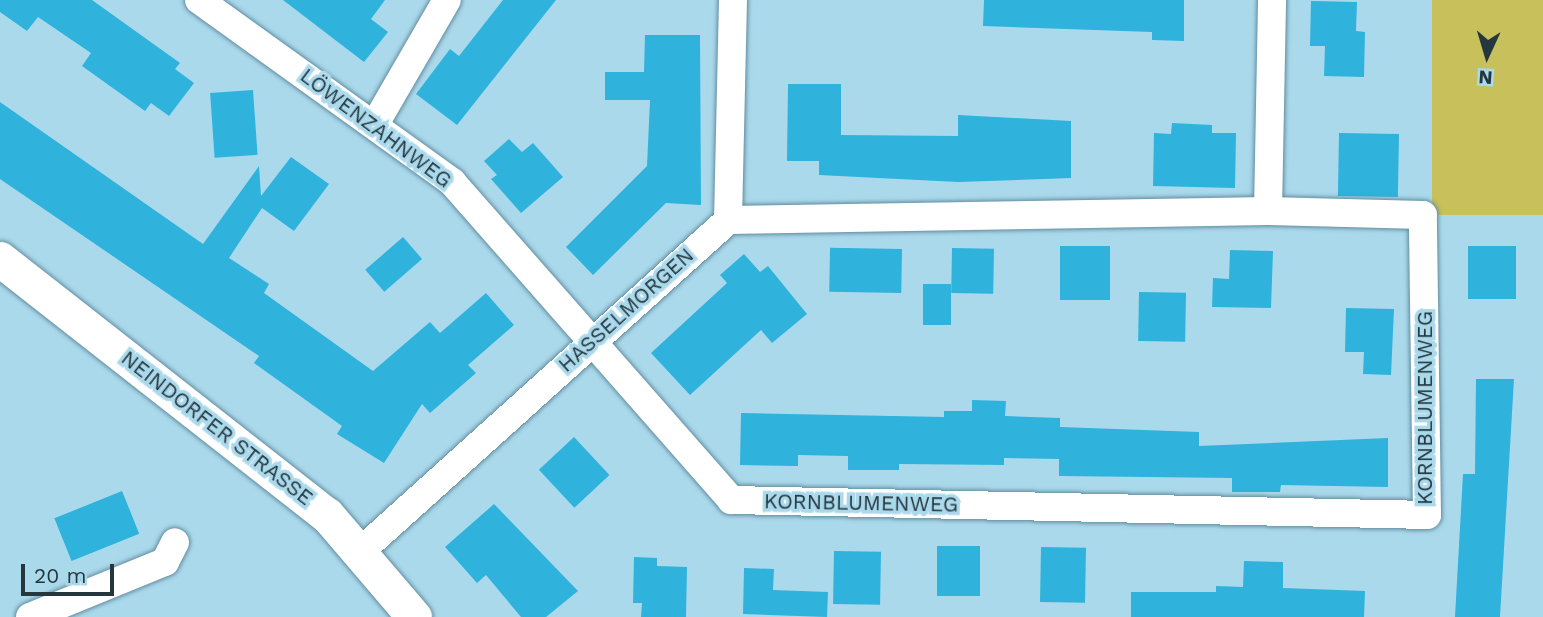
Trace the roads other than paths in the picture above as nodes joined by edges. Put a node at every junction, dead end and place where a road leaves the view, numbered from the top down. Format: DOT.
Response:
graph roads {
  1 [pos="199,0"];
  2 [pos="447,0"];
  3 [pos="733,0"];
  4 [pos="1272,0"];
  5 [pos="375,124"];
  6 [pos="1268,212"];
  7 [pos="728,220"];
  8 [pos="0,259"];
  9 [pos="591,340"];
  10 [pos="175,542"];
  11 [pos="362,550"];
  12 [pos="30,617"];
  13 [pos="414,617"];
  1 -- 5 [label="street, LÖWENZAHNWEG"];
  2 -- 5 [label="street"];
  3 -- 7 [label="street"];
  4 -- 6 [label="street"];
  5 -- 9 [label="street, LÖWENZAHNWEG"];
  6 -- 7 [label="street, KORNBLUMENWEG"];
  6 -- 9 [label="street, KORNBLUMENWEG"];
  7 -- 9 [label="street, HASSELMORGEN"];
  8 -- 11 [label="street, NEINDORFER STRASSE"];
  9 -- 11 [label="street, HASSELMORGEN"];
  10 -- 12 [label="street"];
  11 -- 13 [label="street, NEINDORFER STRASSE"];
}
